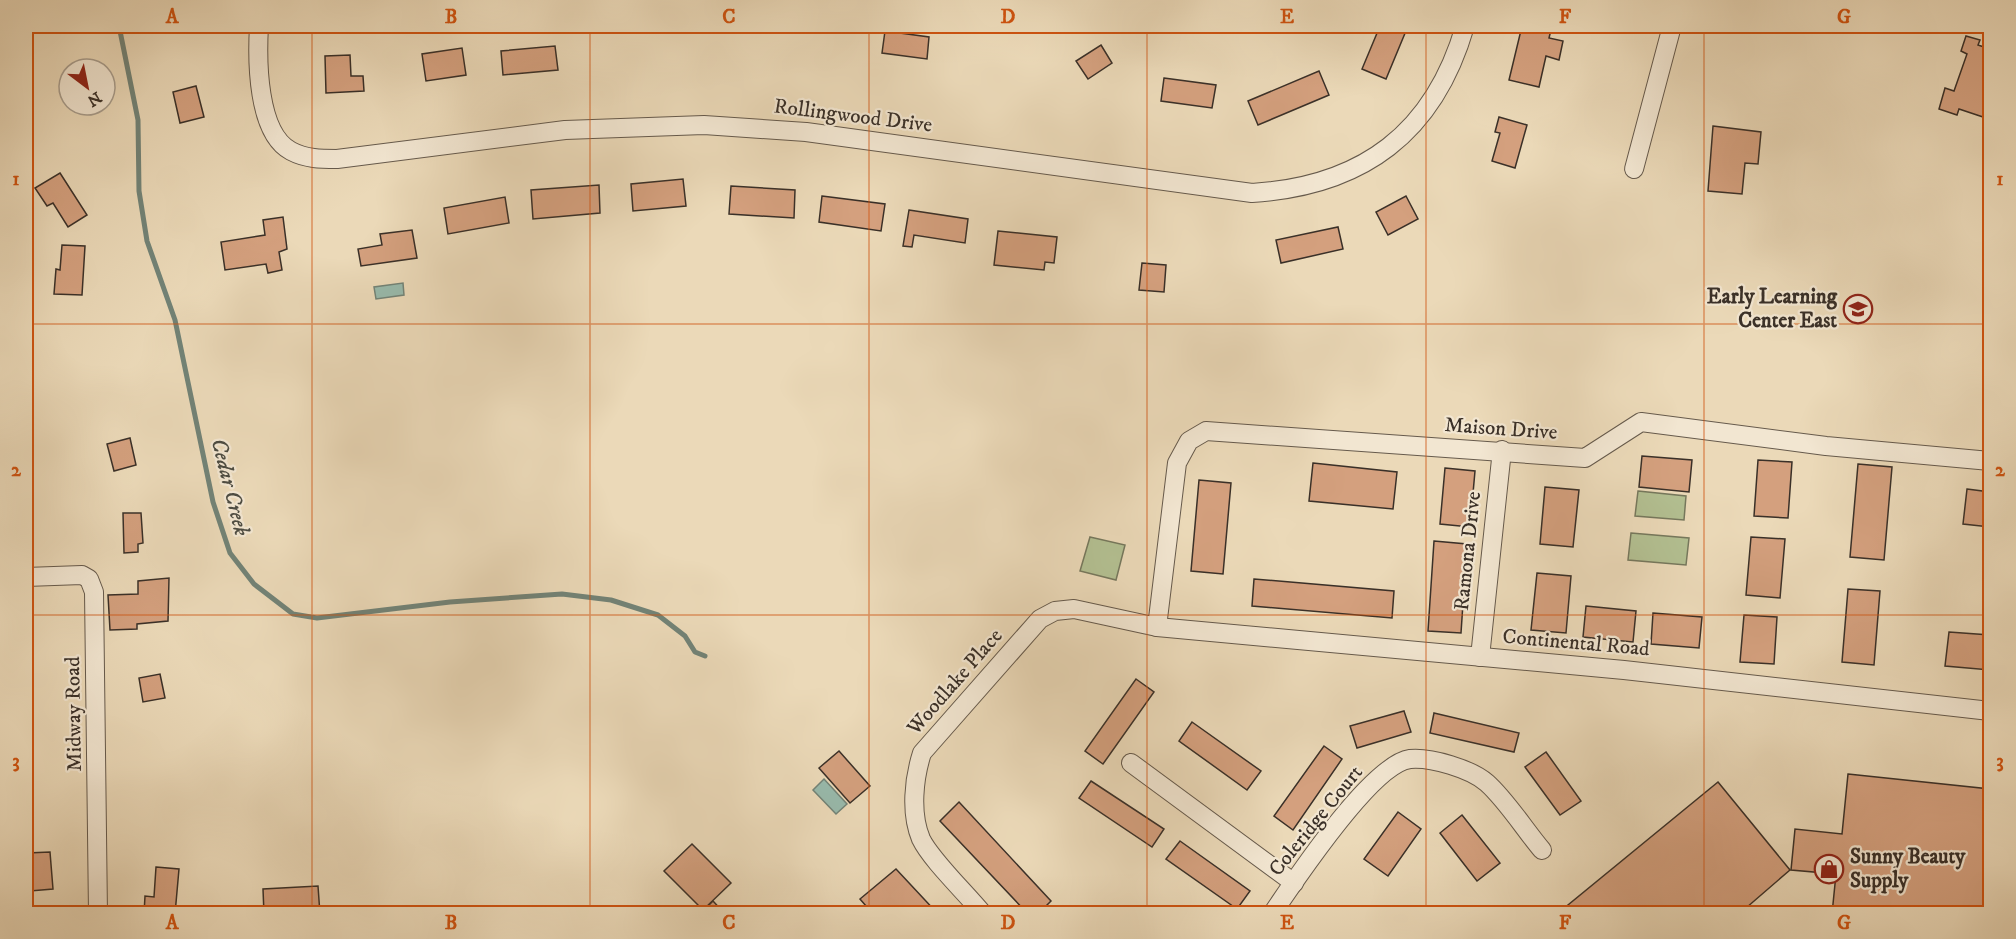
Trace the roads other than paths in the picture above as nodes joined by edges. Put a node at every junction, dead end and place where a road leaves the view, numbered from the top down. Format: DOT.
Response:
graph roads {
  1 [pos="259,26"];
  2 [pos="1465,26"];
  3 [pos="1672,26"];
  4 [pos="1634,168"];
  5 [pos="1502,450"];
  6 [pos="1990,461"];
  7 [pos="26,577"];
  8 [pos="1157,627"];
  9 [pos="1480,657"];
  10 [pos="1990,711"];
  11 [pos="1131,763"];
  12 [pos="1542,850"];
  13 [pos="1294,883"];
  14 [pos="98,914"];
  15 [pos="983,914"];
  16 [pos="1272,914"];
  1 -- 2 [label="street, Rollingwood Drive"];
  3 -- 4 [label="street"];
  5 -- 6 [label="street, Maison Drive"];
  5 -- 8 [label="street, Maison Drive"];
  5 -- 9 [label="street, Ramona Drive"];
  7 -- 14 [label="street, Midway Road"];
  8 -- 9 [label="street, Continental Road"];
  8 -- 15 [label="street, Woodlake Place"];
  9 -- 10 [label="street, Continental Road"];
  11 -- 13 [label="street"];
  12 -- 13 [label="street, Coleridge Court"];
  13 -- 16 [label="street, Coleridge Court"];
}
